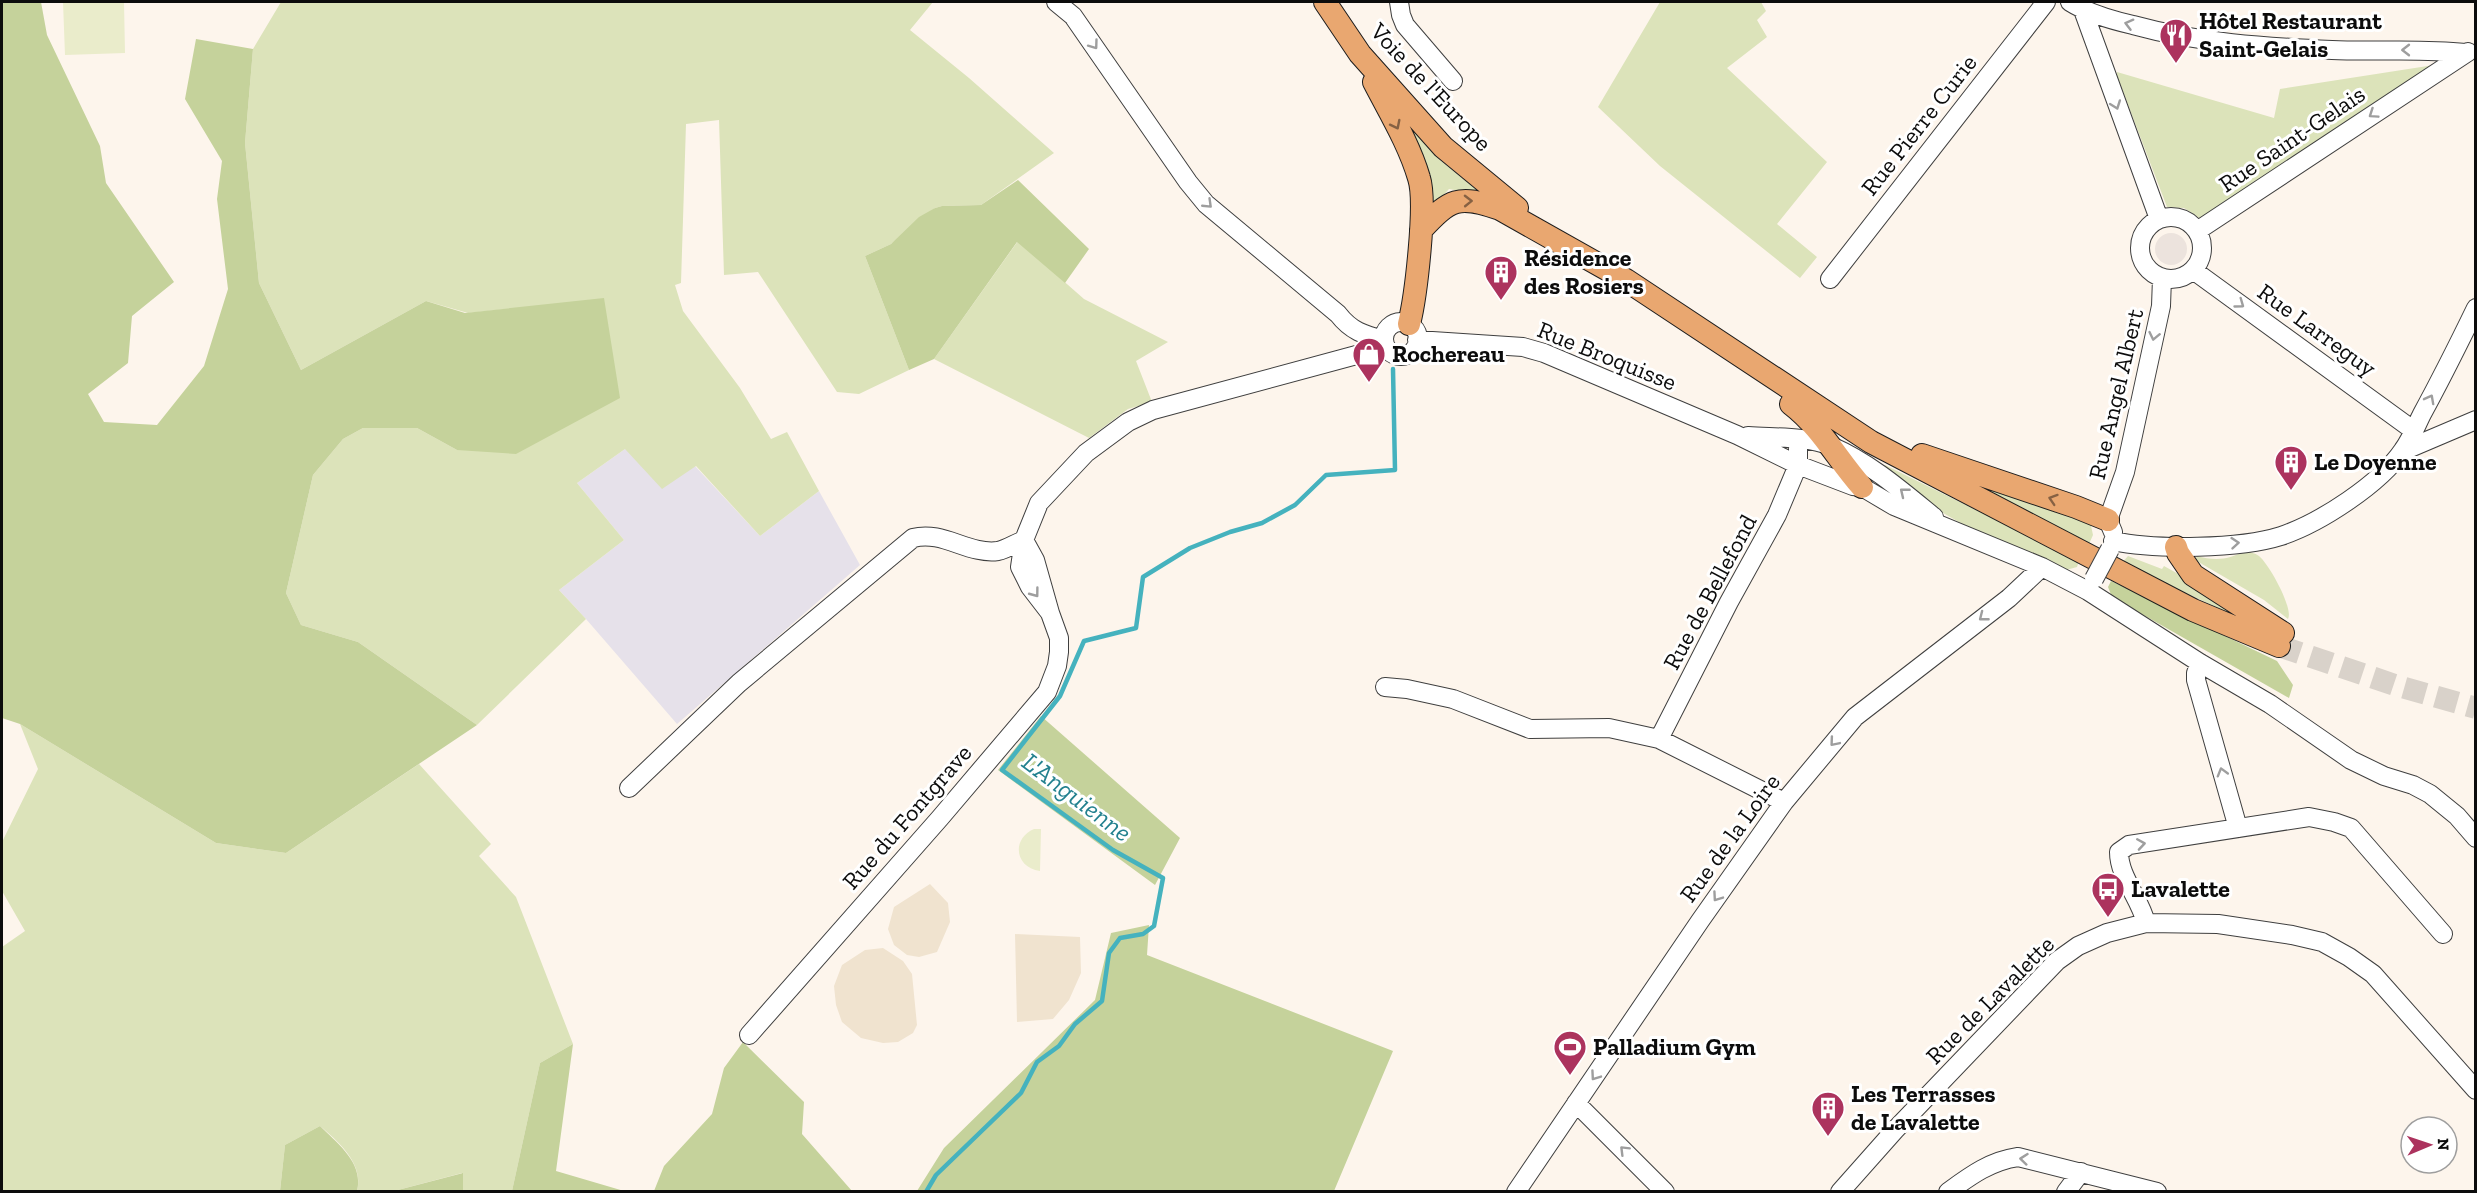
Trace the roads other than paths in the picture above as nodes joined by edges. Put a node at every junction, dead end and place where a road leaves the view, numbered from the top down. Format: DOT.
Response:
graph roads {
  1 [pos="1056,2"];
  2 [pos="1325,2"];
  3 [pos="1339,2"];
  4 [pos="1399,2"];
  5 [pos="2046,2"];
  6 [pos="2076,6"];
  7 [pos="1077,9"];
  8 [pos="2470,51"];
  9 [pos="1360,54"];
  10 [pos="1453,81"];
  11 [pos="2159,219"];
  12 [pos="1421,230"];
  13 [pos="2197,231"];
  14 [pos="2193,270"];
  15 [pos="2162,278"];
  16 [pos="1830,279"];
  17 [pos="1626,280"];
  18 [pos="1668,308"];
  19 [pos="2475,308"];
  20 [pos="1343,319"];
  21 [pos="1397,336"];
  22 [pos="1333,363"];
  23 [pos="2475,420"];
  24 [pos="2414,430"];
  25 [pos="1737,435"];
  26 [pos="1798,439"];
  27 [pos="1830,446"];
  28 [pos="2403,451"];
  29 [pos="1798,465"];
  30 [pos="1862,487"];
  31 [pos="1950,529"];
  32 [pos="2110,537"];
  33 [pos="1024,540"];
  34 [pos="2176,547"];
  35 [pos="2005,553"];
  36 [pos="2042,567"];
  37 [pos="2027,578"];
  38 [pos="2086,585"];
  39 [pos="2199,663"];
  40 [pos="1385,687"];
  41 [pos="1659,739"];
  42 [pos="629,788"];
  43 [pos="1784,802"];
  44 [pos="2238,828"];
  45 [pos="2475,837"];
  46 [pos="2146,923"];
  47 [pos="2443,934"];
  48 [pos="749,1035"];
  49 [pos="2475,1090"];
  50 [pos="1576,1103"];
  51 [pos="2081,1172"];
  52 [pos="1516,1191"];
  53 [pos="1665,1191"];
  54 [pos="1840,1191"];
  55 [pos="1948,1191"];
  56 [pos="2066,1191"];
  57 [pos="2157,1191"];
  1 -- 7 [label="street"];
  2 -- 9 [label="main road, Voie de l'Europe"];
  3 -- 17 [label="main road"];
  4 -- 10 [label="street"];
  5 -- 16 [label="street, Rue Pierre Curie"];
  8 -- 6 [label="street, one-way"];
  6 -- 11 [label="street, one-way"];
  7 -- 20 [label="street, one-way"];
  8 -- 13 [label="street, Rue Saint-Gelais, one-way"];
  9 -- 12 [label="main road, one-way"];
  9 -- 17 [label="main road, Voie de l'Europe"];
  11 -- 13 [label="street"];
  11 -- 15 [label="street"];
  12 -- 17 [label="main road, one-way"];
  12 -- 21 [label="main road"];
  13 -- 14 [label="street"];
  14 -- 15 [label="street"];
  14 -- 24 [label="street, Rue Larreguy, one-way"];
  15 -- 32 [label="street, Rue Angel Albert, one-way"];
  17 -- 18 [label="main road"];
  18 -- 27 [label="main road"];
  32 -- 18 [label="main road, one-way"];
  18 -- 34 [label="main road"];
  24 -- 19 [label="street, one-way"];
  20 -- 21 [label="street"];
  20 -- 22 [label="street"];
  21 -- 22 [label="street, Rue du Fontgrave"];
  21 -- 25 [label="street, Rue Broquisse"];
  22 -- 33 [label="street, Rue du Fontgrave"];
  23 -- 28 [label="street"];
  24 -- 28 [label="street"];
  25 -- 26 [label="street, Rue Broquisse"];
  25 -- 29 [label="street, Rue Broquisse"];
  26 -- 27 [label="street, Rue Broquisse"];
  26 -- 29 [label="street"];
  27 -- 30 [label="main road"];
  31 -- 27 [label="street, Rue Broquisse, one-way"];
  34 -- 28 [label="street, one-way"];
  29 -- 30 [label="street, Rue Broquisse"];
  29 -- 41 [label="street, Rue de Bellefond"];
  30 -- 31 [label="street, Rue Broquisse"];
  31 -- 35 [label="street, Rue Broquisse"];
  32 -- 34 [label="street"];
  32 -- 38 [label="street, Rue Angel Albert, bridge"];
  33 -- 42 [label="street"];
  33 -- 48 [label="street, Rue du Fontgrave"];
  35 -- 36 [label="street, Rue Broquisse"];
  35 -- 37 [label="street, Rue Broquisse"];
  36 -- 37 [label="street, Rue de la Loire"];
  36 -- 38 [label="street, Rue Broquisse"];
  37 -- 38 [label="street"];
  37 -- 43 [label="street, Rue de la Loire, one-way"];
  38 -- 39 [label="street, Rue Broquisse"];
  44 -- 39 [label="street, one-way"];
  39 -- 45 [label="street, Rue Broquisse"];
  40 -- 41 [label="street"];
  41 -- 43 [label="street"];
  43 -- 50 [label="street, Rue de la Loire, one-way"];
  46 -- 44 [label="street, one-way"];
  44 -- 47 [label="street"];
  46 -- 49 [label="street, Rue de Lavalette"];
  46 -- 54 [label="street, Rue de Lavalette"];
  50 -- 52 [label="street, Rue de la Loire"];
  53 -- 50 [label="street, one-way"];
  51 -- 55 [label="street, one-way"];
  51 -- 56 [label="street"];
  51 -- 57 [label="street"];
}
